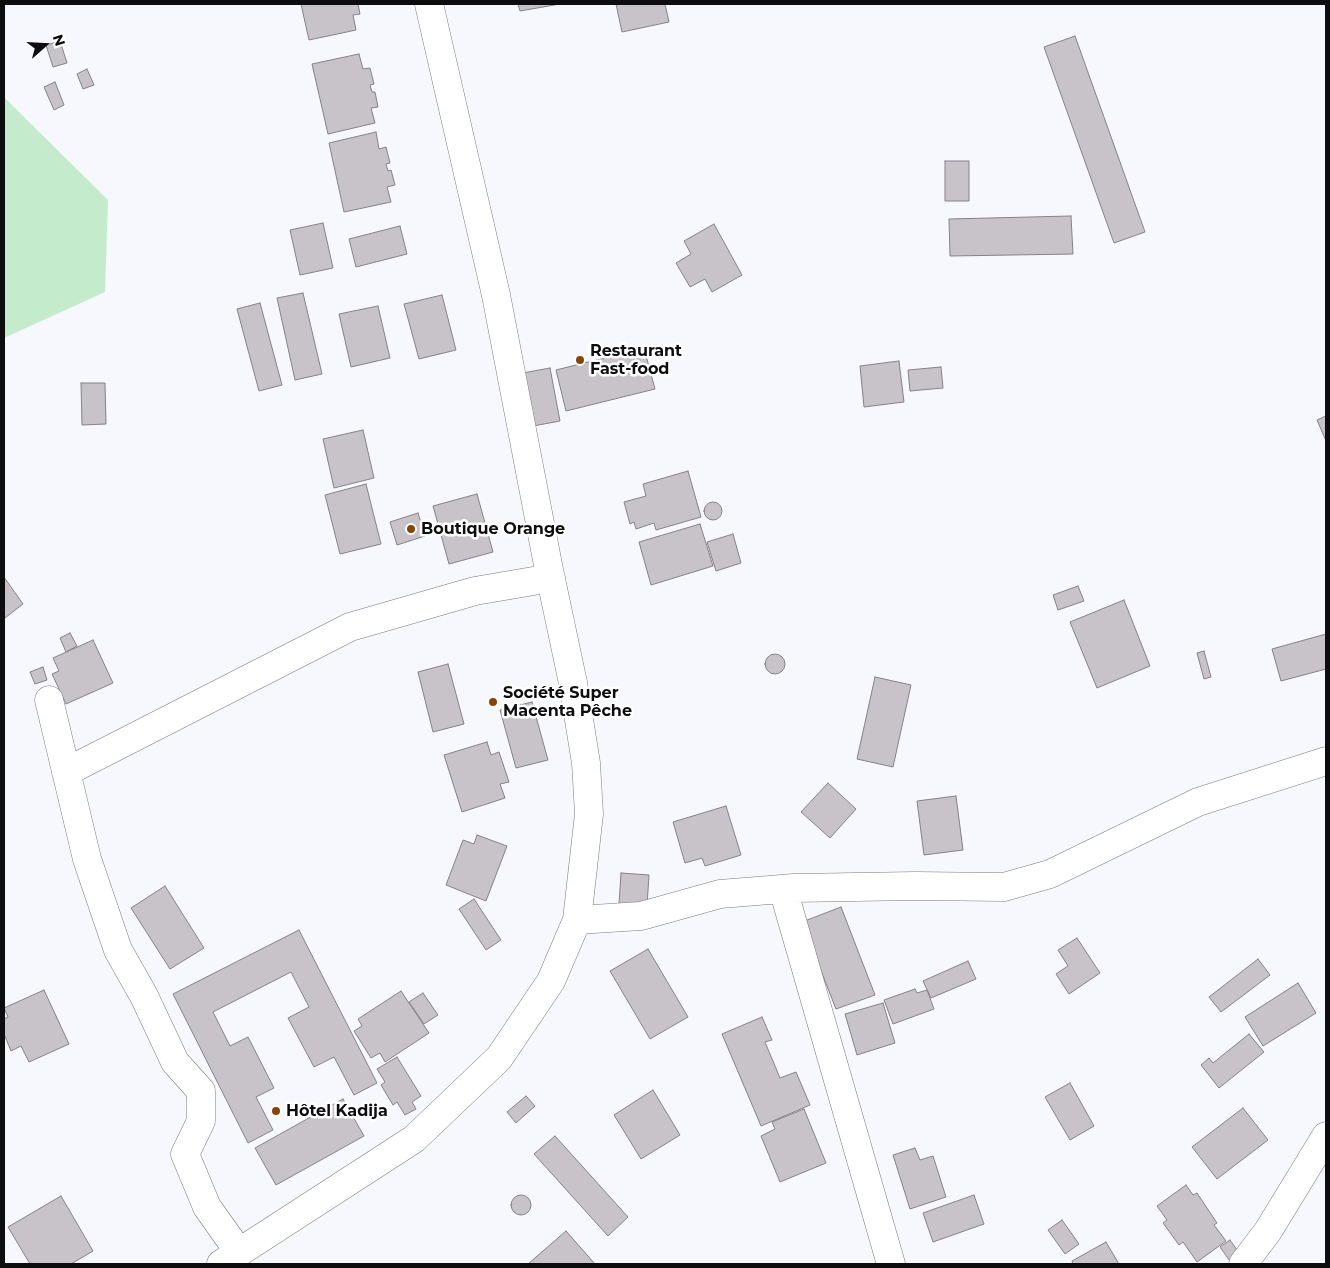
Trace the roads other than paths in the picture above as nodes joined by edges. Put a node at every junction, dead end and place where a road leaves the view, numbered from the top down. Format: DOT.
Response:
graph roads {
  1 [pos="429,4"];
  2 [pos="551,578"];
  3 [pos="49,700"];
  4 [pos="1326,761"];
  5 [pos="66,772"];
  6 [pos="783,890"];
  7 [pos="577,920"];
  8 [pos="1326,1136"];
  9 [pos="230,1258"];
  10 [pos="892,1264"];
  11 [pos="1243,1264"];
  1 -- 2 [label="street"];
  2 -- 5 [label="street"];
  2 -- 7 [label="street"];
  3 -- 5 [label="street"];
  4 -- 6 [label="street"];
  5 -- 9 [label="street"];
  6 -- 7 [label="street"];
  6 -- 10 [label="street"];
  7 -- 9 [label="street"];
  8 -- 11 [label="street"];
}
